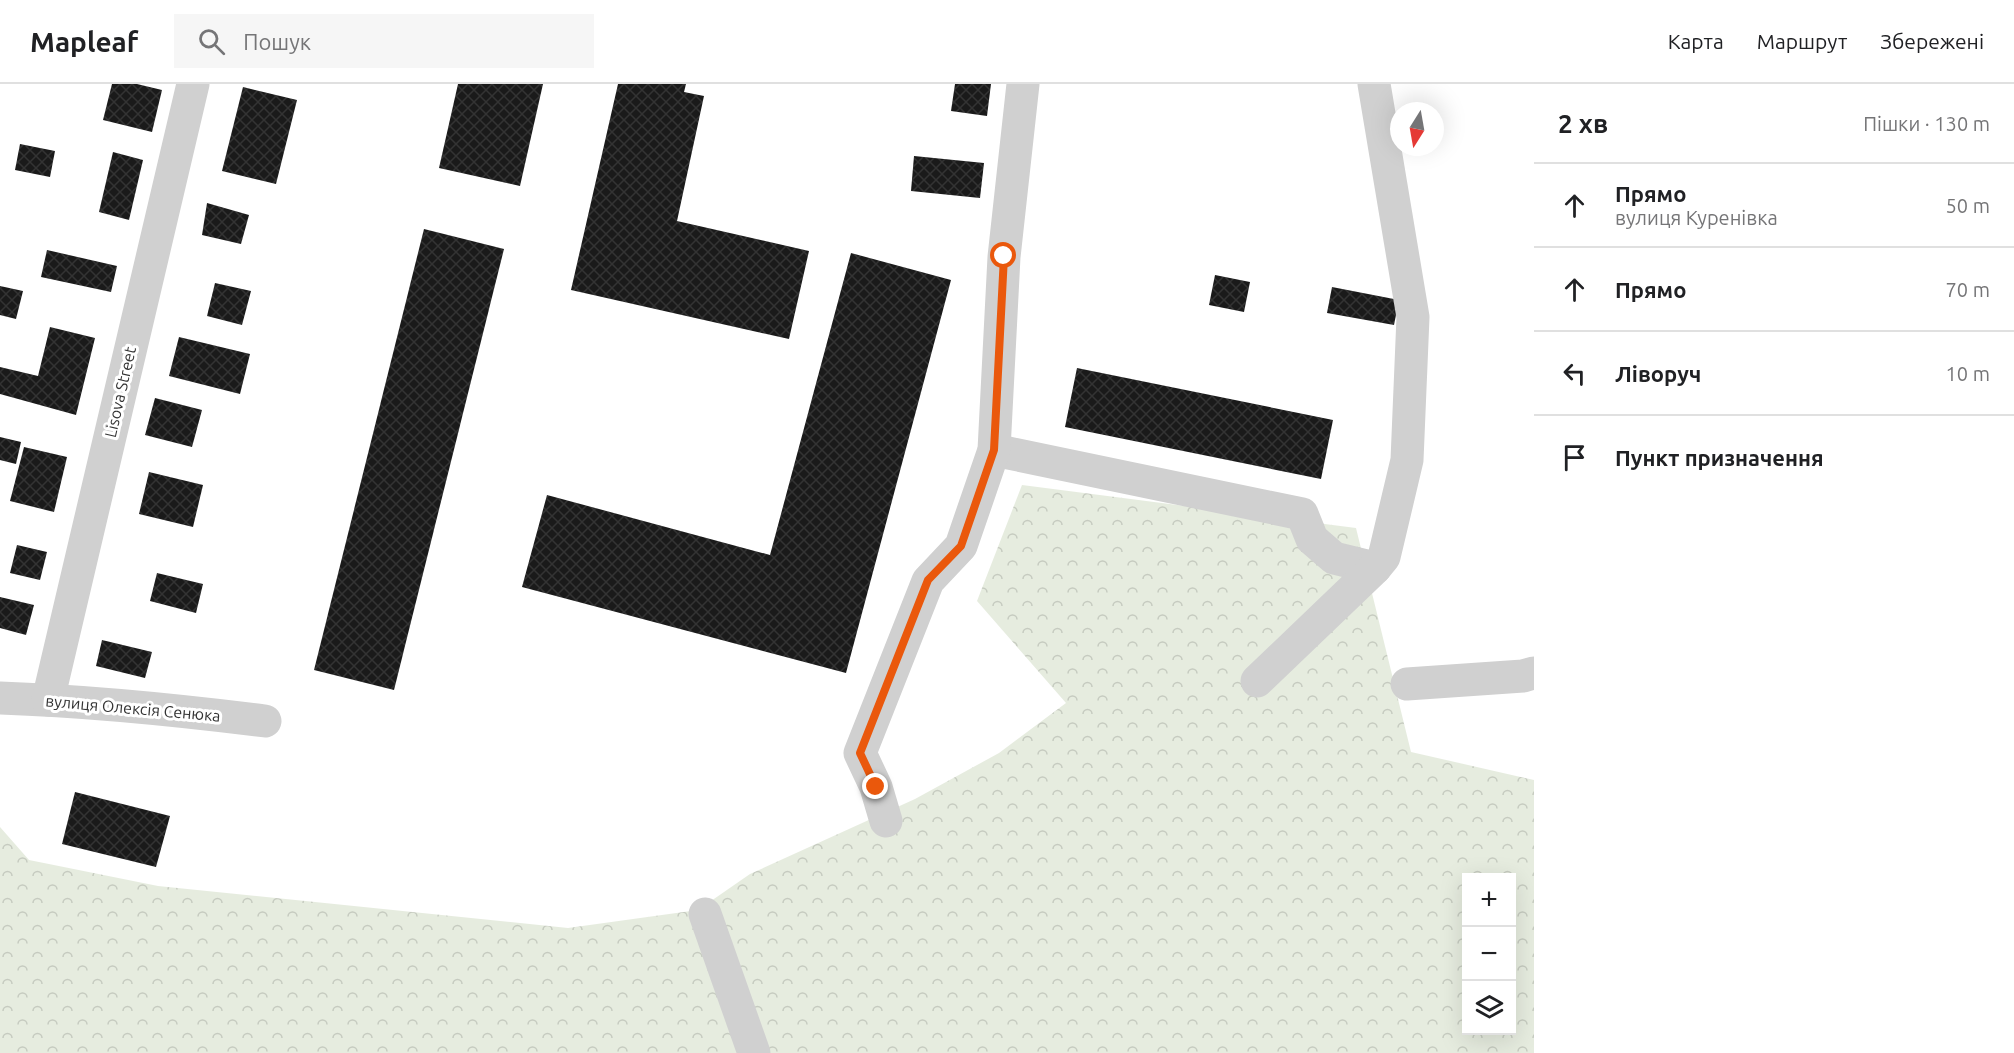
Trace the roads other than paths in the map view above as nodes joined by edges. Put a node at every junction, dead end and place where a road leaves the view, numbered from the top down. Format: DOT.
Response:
graph roads {
  1 [pos="192,84"];
  2 [pos="1023,84"];
  3 [pos="1374,84"];
  4 [pos="989,462"];
  5 [pos="1375,568"];
  6 [pos="1534,673"];
  7 [pos="1257,681"];
  8 [pos="1407,684"];
  9 [pos="0,698"];
  10 [pos="48,699"];
  11 [pos="265,721"];
  12 [pos="886,821"];
  13 [pos="705,914"];
  14 [pos="754,1053"];
  1 -- 10 [label="street, Lisova Street"];
  2 -- 4 [label="street"];
  3 -- 5 [label="street"];
  4 -- 5 [label="street"];
  4 -- 12 [label="street"];
  5 -- 7 [label="street"];
  6 -- 8 [label="street"];
  9 -- 10 [label="street, вулиця Олексія Сенюка"];
  10 -- 11 [label="street, вулиця Олексія Сенюка"];
  13 -- 14 [label="street"];
}
